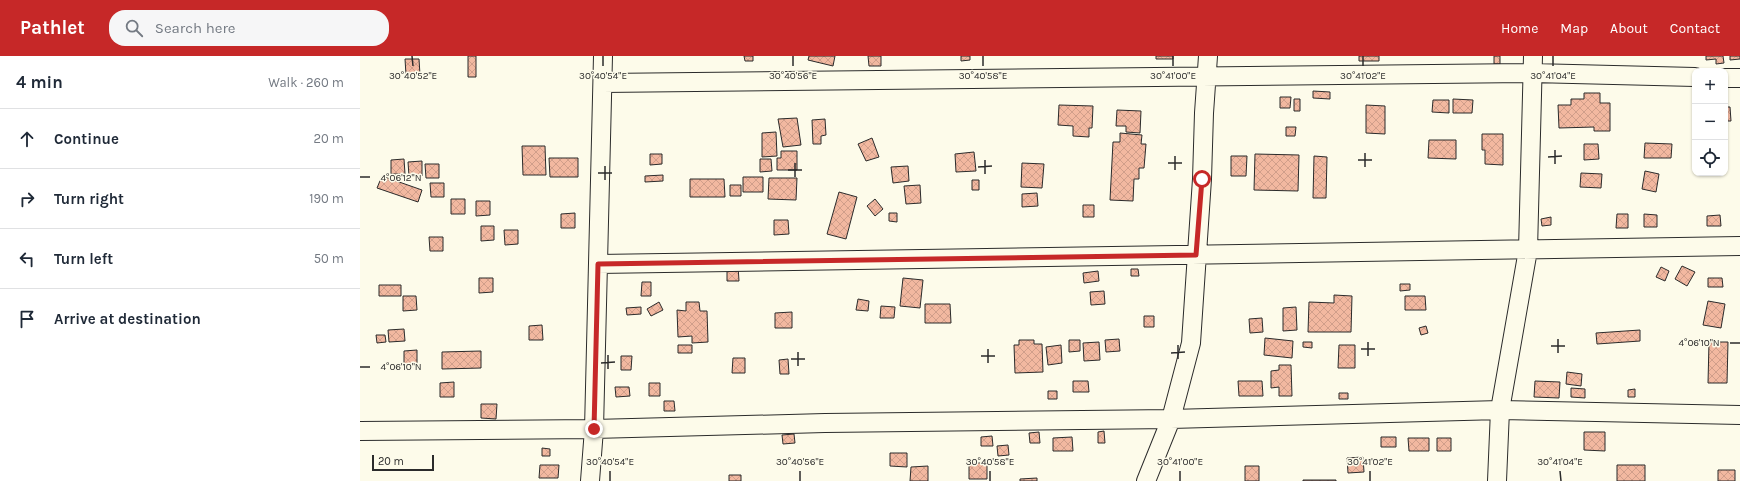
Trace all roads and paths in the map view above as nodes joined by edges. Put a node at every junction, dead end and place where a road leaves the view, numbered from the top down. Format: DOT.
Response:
graph roads {
  1 [pos="603,56"];
  2 [pos="1208,56"];
  3 [pos="1533,64"];
  4 [pos="1206,77"];
  5 [pos="1692,77"];
  6 [pos="1728,78"];
  7 [pos="1740,78"];
  8 [pos="603,83"];
  9 [pos="1740,246"];
  10 [pos="1528,250"];
  11 [pos="1196,255"];
  12 [pos="598,264"];
  13 [pos="1500,410"];
  14 [pos="1740,415"];
  15 [pos="1171,419"];
  16 [pos="594,429"];
  17 [pos="360,431"];
  18 [pos="590,481"];
  19 [pos="1146,481"];
  20 [pos="1497,481"];
  1 -- 8 [label="street"];
  2 -- 4 [label="street"];
  3 -- 4 [label="street"];
  3 -- 5 [label="street"];
  3 -- 10 [label="street"];
  4 -- 8 [label="street"];
  4 -- 11 [label="street"];
  6 -- 7 [label="street"];
  8 -- 12 [label="street"];
  9 -- 10 [label="street"];
  10 -- 11 [label="street"];
  10 -- 13 [label="street"];
  11 -- 12 [label="street"];
  11 -- 15 [label="street"];
  12 -- 16 [label="street"];
  13 -- 14 [label="street"];
  13 -- 15 [label="street"];
  13 -- 20 [label="street"];
  15 -- 16 [label="street"];
  15 -- 19 [label="street"];
  16 -- 17 [label="street"];
  16 -- 18 [label="street"];
}
